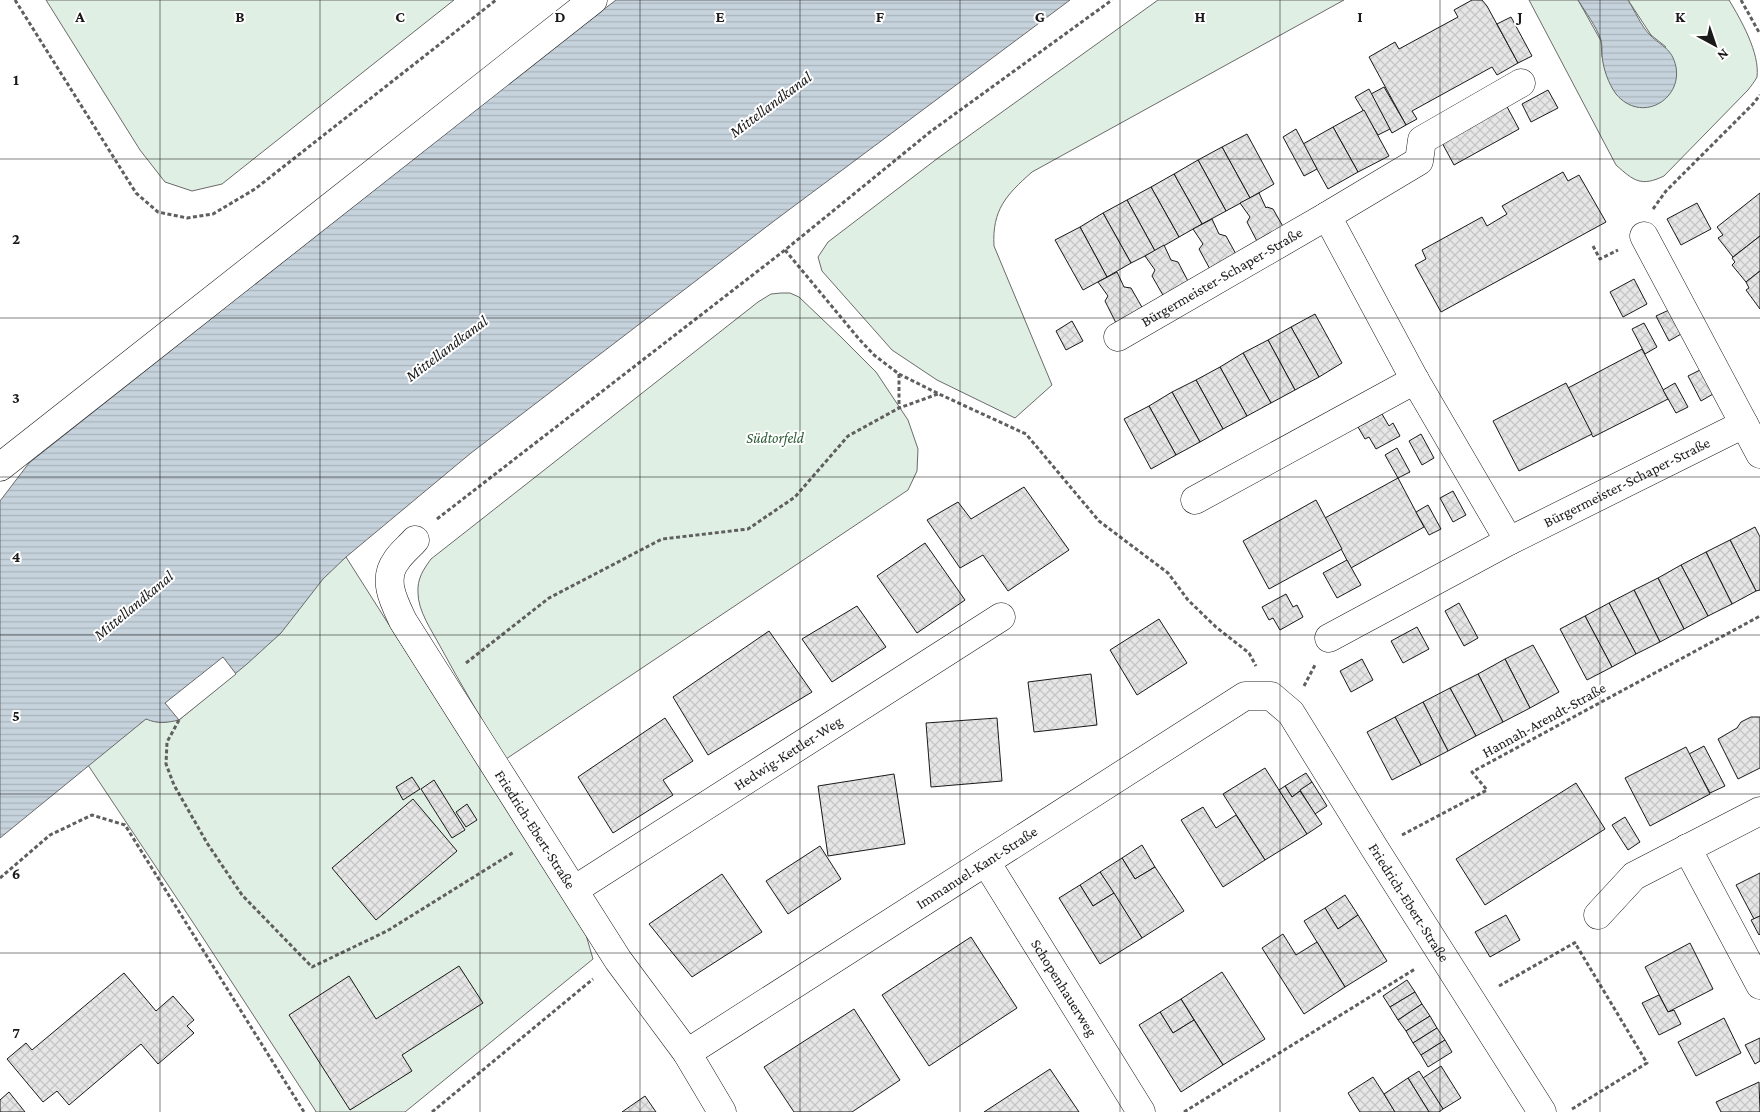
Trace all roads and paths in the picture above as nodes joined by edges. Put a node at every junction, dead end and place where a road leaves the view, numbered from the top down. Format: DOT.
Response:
graph roads {
  1 [pos="15,0"];
  2 [pos="496,0"];
  3 [pos="593,0"];
  4 [pos="1112,0"];
  5 [pos="1741,0"];
  6 [pos="1760,34"];
  7 [pos="1521,83"];
  8 [pos="1760,95"];
  9 [pos="1327,216"];
  10 [pos="1644,236"];
  11 [pos="1593,246"];
  12 [pos="784,250"];
  13 [pos="1609,254"];
  14 [pos="1118,337"];
  15 [pos="899,374"];
  16 [pos="1415,380"];
  17 [pos="939,394"];
  18 [pos="900,408"];
  19 [pos="1744,424"];
  20 [pos="1760,454"];
  21 [pos="0,467"];
  22 [pos="1195,500"];
  23 [pos="415,540"];
  24 [pos="1509,541"];
  25 [pos="1760,616"];
  26 [pos="1001,617"];
  27 [pos="1329,638"];
  28 [pos="442,682"];
  29 [pos="1281,704"];
  30 [pos="178,720"];
  31 [pos="1760,811"];
  32 [pos="540,836"];
  33 [pos="1687,848"];
  34 [pos="1375,849"];
  35 [pos="986,862"];
  36 [pos="0,878"];
  37 [pos="574,890"];
  38 [pos="1598,916"];
  39 [pos="1575,943"];
  40 [pos="1440,952"];
  41 [pos="618,960"];
  42 [pos="1760,985"];
  43 [pos="1472,1001"];
  44 [pos="687,1053"];
  45 [pos="304,1112"];
  46 [pos="432,1112"];
  47 [pos="722,1112"];
  48 [pos="1142,1112"];
  49 [pos="1184,1112"];
  50 [pos="1542,1112"];
  51 [pos="1567,1112"];
  1 -- 2 [label="path"];
  3 -- 21 [label="street"];
  4 -- 12 [label="path"];
  5 -- 6 [label="path"];
  7 -- 9 [label="street, Bürgermeister-Schaper-Straße"];
  8 -- 10 [label="path"];
  9 -- 14 [label="street, Bürgermeister-Schaper-Straße"];
  9 -- 16 [label="street"];
  10 -- 19 [label="street"];
  11 -- 13 [label="path"];
  12 -- 15 [label="path"];
  12 -- 23 [label="path"];
  15 -- 17 [label="path"];
  15 -- 18 [label="path"];
  16 -- 22 [label="street"];
  16 -- 24 [label="street"];
  17 -- 18 [label="path"];
  17 -- 29 [label="path"];
  18 -- 28 [label="path"];
  19 -- 20 [label="street"];
  19 -- 24 [label="street, Bürgermeister-Schaper-Straße"];
  23 -- 28 [label="street, Friedrich-Ebert-Straße"];
  24 -- 27 [label="street, Bürgermeister-Schaper-Straße"];
  25 -- 34 [label="path, Hannah-Arendt-Straße"];
  26 -- 37 [label="street, Hedwig-Kettler-Weg"];
  27 -- 29 [label="path"];
  28 -- 32 [label="street, Friedrich-Ebert-Straße"];
  29 -- 34 [label="street, Friedrich-Ebert-Straße"];
  29 -- 35 [label="street, Immanuel-Kant-Straße"];
  30 -- 32 [label="path"];
  31 -- 33 [label="street"];
  32 -- 37 [label="street, Friedrich-Ebert-Straße"];
  33 -- 38 [label="street"];
  33 -- 42 [label="street"];
  34 -- 40 [label="street, Friedrich-Ebert-Straße"];
  35 -- 44 [label="street, Immanuel-Kant-Straße"];
  35 -- 48 [label="street, Schopenhauerweg"];
  36 -- 45 [label="path"];
  37 -- 41 [label="street, Friedrich-Ebert-Straße"];
  38 -- 39 [label="path"];
  39 -- 43 [label="path"];
  39 -- 51 [label="path"];
  40 -- 43 [label="street, Friedrich-Ebert-Straße"];
  40 -- 49 [label="path"];
  41 -- 44 [label="street, Friedrich-Ebert-Straße"];
  41 -- 46 [label="path"];
  43 -- 50 [label="street, Friedrich-Ebert-Straße"];
  44 -- 47 [label="street, Friedrich-Ebert-Straße"];
}
